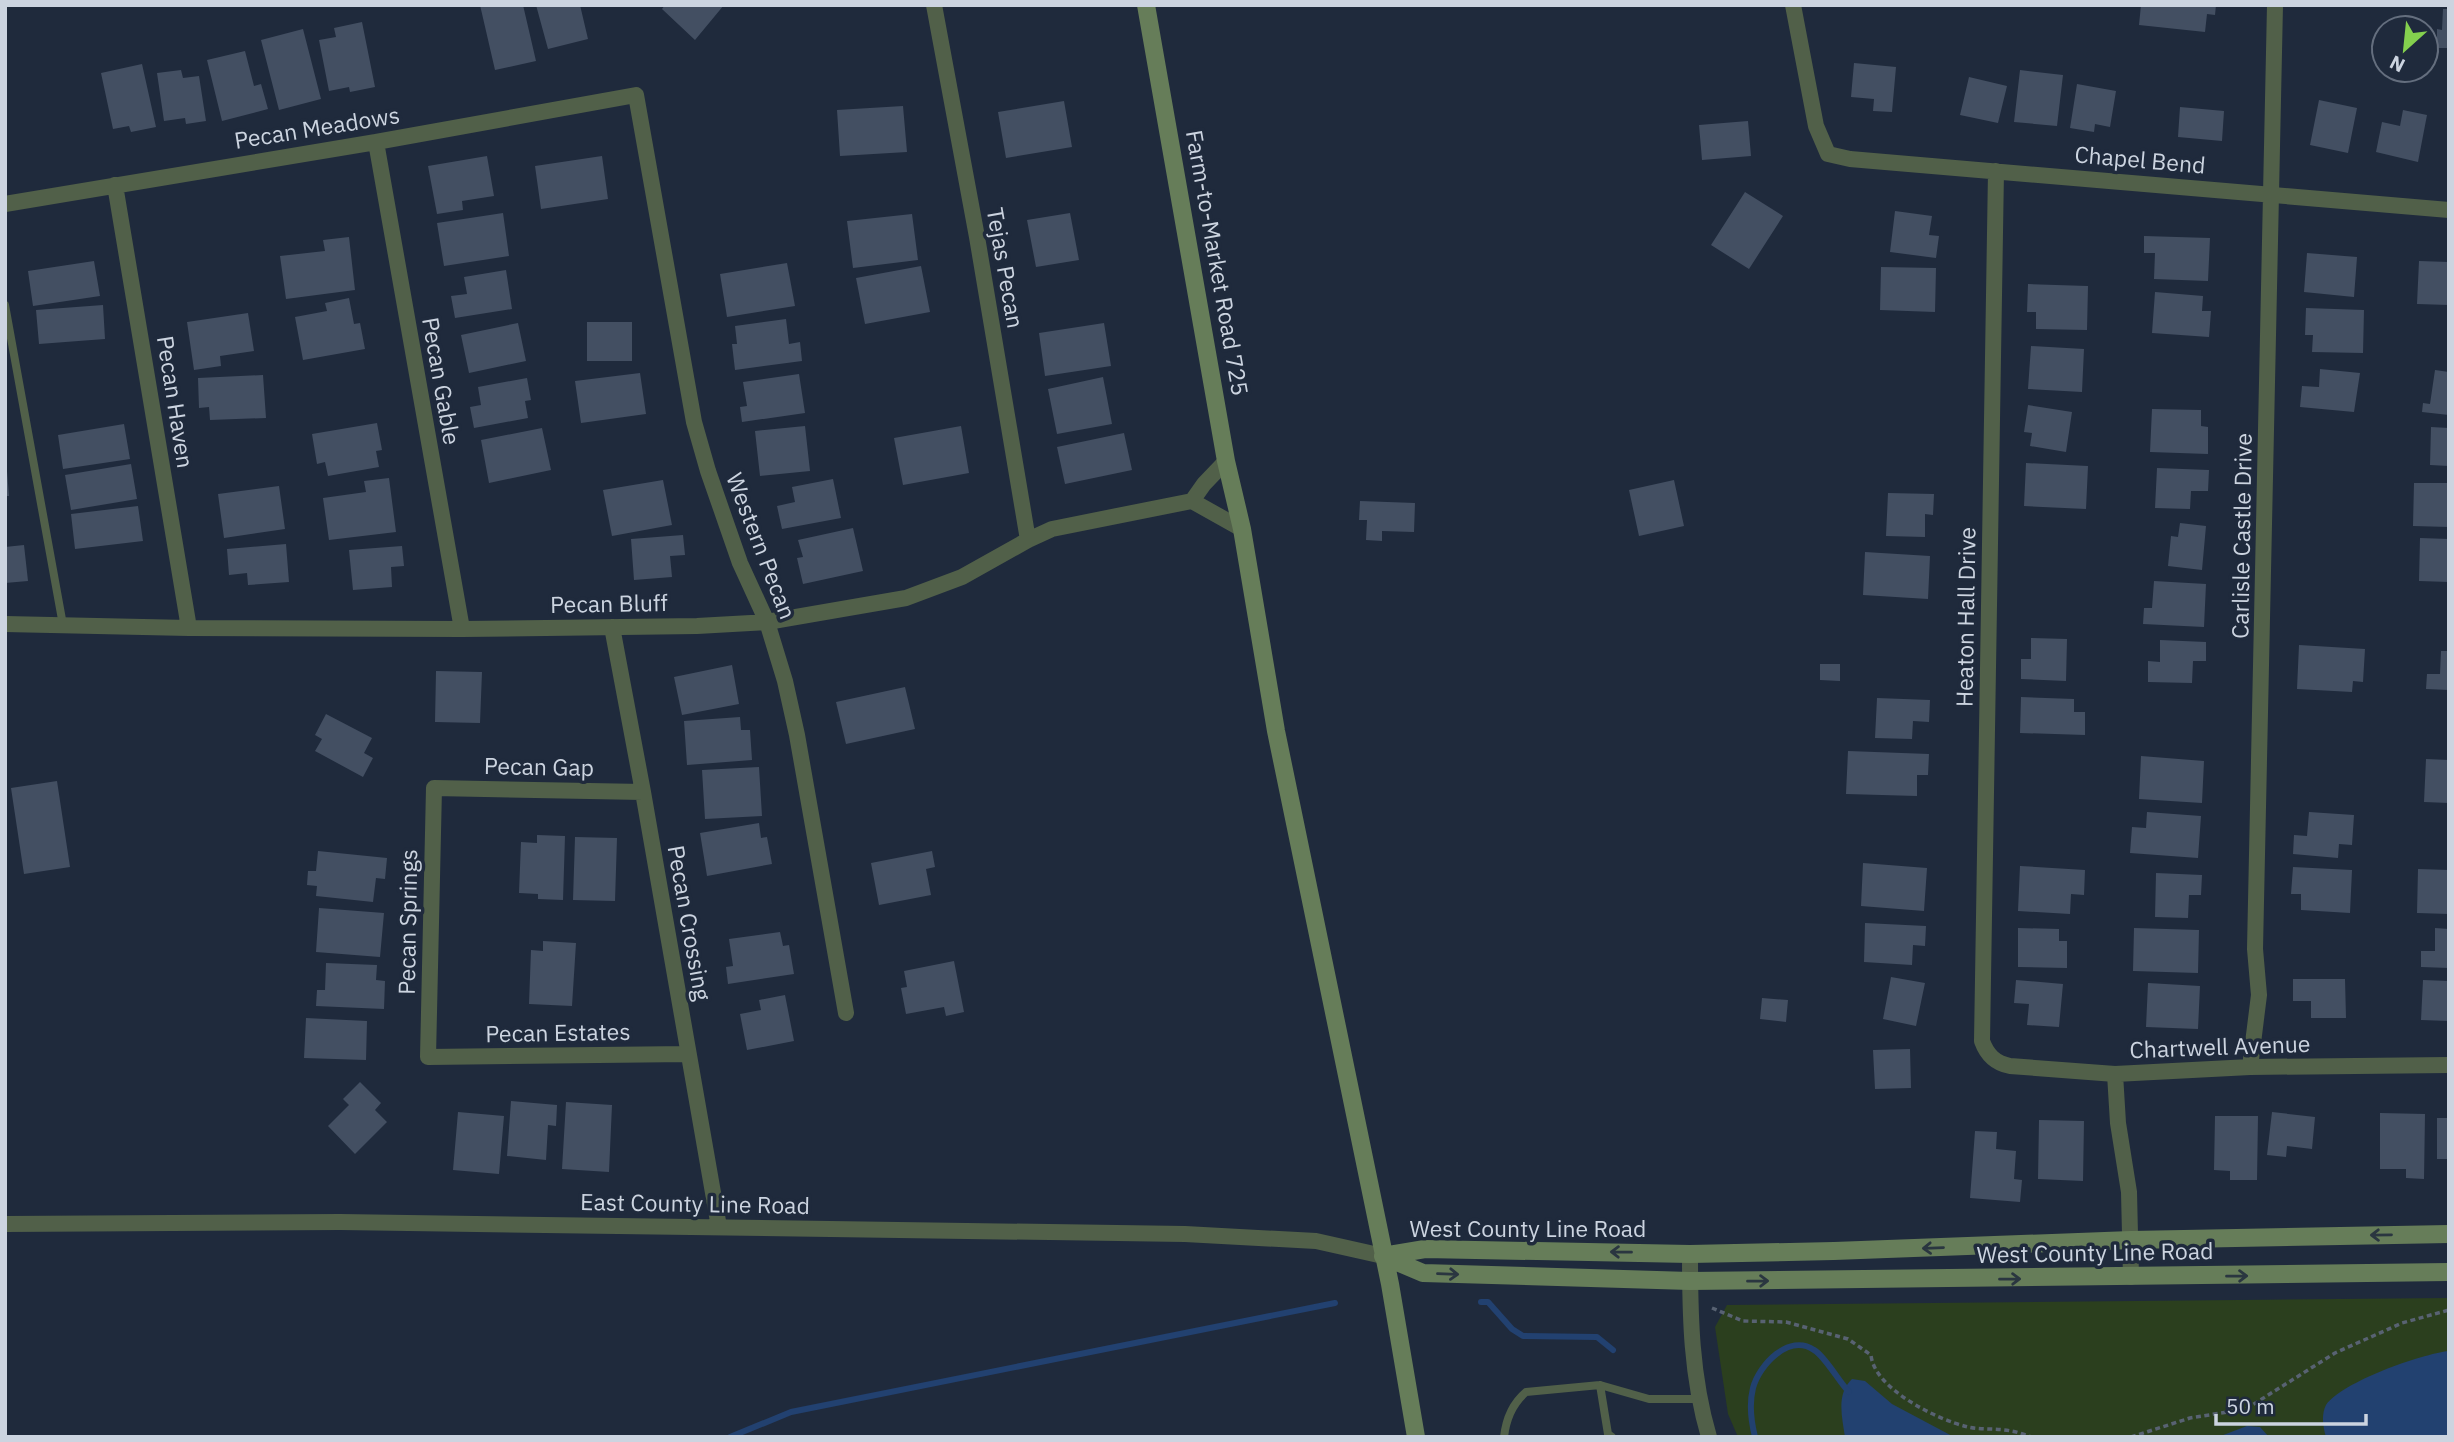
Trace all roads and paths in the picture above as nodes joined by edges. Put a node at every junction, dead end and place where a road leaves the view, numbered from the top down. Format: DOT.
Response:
graph roads {
  1 [pos="934,5"];
  2 [pos="1146,5"];
  3 [pos="1793,5"];
  4 [pos="2275,5"];
  5 [pos="636,95"];
  6 [pos="376,142"];
  7 [pos="1996,171"];
  8 [pos="115,185"];
  9 [pos="2272,194"];
  10 [pos="5,204"];
  11 [pos="2449,210"];
  12 [pos="5,305"];
  13 [pos="1226,461"];
  14 [pos="1192,501"];
  15 [pos="1242,529"];
  16 [pos="1028,540"];
  17 [pos="767,622"];
  18 [pos="5,624"];
  19 [pos="63,625"];
  20 [pos="612,627"];
  21 [pos="189,628"];
  22 [pos="461,629"];
  23 [pos="434,788"];
  24 [pos="643,792"];
  25 [pos="846,1013"];
  26 [pos="688,1054"];
  27 [pos="428,1057"];
  28 [pos="1995,1060"];
  29 [pos="2449,1065"];
  30 [pos="2250,1067"];
  31 [pos="2115,1074"];
  32 [pos="5,1224"];
  33 [pos="719,1227"];
  34 [pos="2449,1234"];
  35 [pos="2131,1240"];
  36 [pos="1690,1254"];
  37 [pos="1383,1256"];
  38 [pos="2449,1272"];
  39 [pos="2131,1278"];
  40 [pos="1690,1282"];
  41 [pos="1712,1308"];
  42 [pos="2449,1310"];
  43 [pos="1600,1385"];
  44 [pos="1698,1399"];
  45 [pos="1416,1437"];
  46 [pos="1504,1437"];
  47 [pos="1612,1437"];
  48 [pos="1709,1437"];
  49 [pos="2032,1437"];
  50 [pos="2131,1437"];
  1 -- 16 [label="street, Tejas Pecan"];
  2 -- 13 [label="main road, Farm-to-Market Road 725"];
  3 -- 7 [label="street, Chapel Bend"];
  4 -- 9 [label="street, Carlisle Castle Drive"];
  5 -- 6 [label="street, Pecan Meadows"];
  5 -- 17 [label="street, Western Pecan"];
  6 -- 8 [label="street, Pecan Meadows"];
  6 -- 22 [label="street, Pecan Gable"];
  7 -- 9 [label="street, Chapel Bend"];
  7 -- 28 [label="street, Heaton Hall Drive"];
  8 -- 10 [label="street, Pecan Meadows"];
  8 -- 21 [label="street, Pecan Haven"];
  9 -- 11 [label="street, Chapel Bend"];
  9 -- 30 [label="street, Carlisle Castle Drive"];
  12 -- 19 [label="lane"];
  13 -- 14 [label="street"];
  13 -- 15 [label="main road, Farm-to-Market Road 725"];
  14 -- 15 [label="street"];
  14 -- 16 [label="street, Pecan Bluff"];
  15 -- 37 [label="main road, Farm-to-Market Road 725"];
  16 -- 17 [label="street, Pecan Bluff"];
  17 -- 20 [label="street, Pecan Bluff"];
  17 -- 25 [label="street, Western Pecan"];
  18 -- 19 [label="street, Pecan Bluff"];
  19 -- 21 [label="street, Pecan Bluff"];
  20 -- 22 [label="street, Pecan Bluff"];
  20 -- 24 [label="street, Pecan Crossing"];
  21 -- 22 [label="street, Pecan Bluff"];
  23 -- 24 [label="street, Pecan Gap"];
  23 -- 27 [label="street, Pecan Springs"];
  24 -- 26 [label="street, Pecan Crossing"];
  26 -- 27 [label="street, Pecan Estates"];
  26 -- 33 [label="street, Pecan Crossing"];
  28 -- 31 [label="street, Chartwell Avenue"];
  29 -- 30 [label="street, Chartwell Avenue"];
  30 -- 31 [label="street, Chartwell Avenue"];
  31 -- 35 [label="street"];
  32 -- 33 [label="street, East County Line Road"];
  33 -- 37 [label="street, East County Line Road"];
  34 -- 35 [label="main road, West County Line Road, one-way"];
  35 -- 36 [label="main road, West County Line Road, one-way"];
  35 -- 39 [label="street"];
  36 -- 37 [label="main road, West County Line Road, one-way"];
  36 -- 40 [label="street"];
  37 -- 40 [label="main road, West County Line Road, one-way"];
  37 -- 45 [label="main road, Farm-to-Market Road 725"];
  39 -- 38 [label="main road, West County Line Road, one-way"];
  40 -- 39 [label="main road, West County Line Road, one-way"];
  40 -- 44 [label="street"];
  41 -- 49 [label="path"];
  42 -- 50 [label="path"];
  43 -- 44 [label="lane"];
  43 -- 46 [label="lane"];
  43 -- 47 [label="lane"];
  44 -- 48 [label="street"];
}
